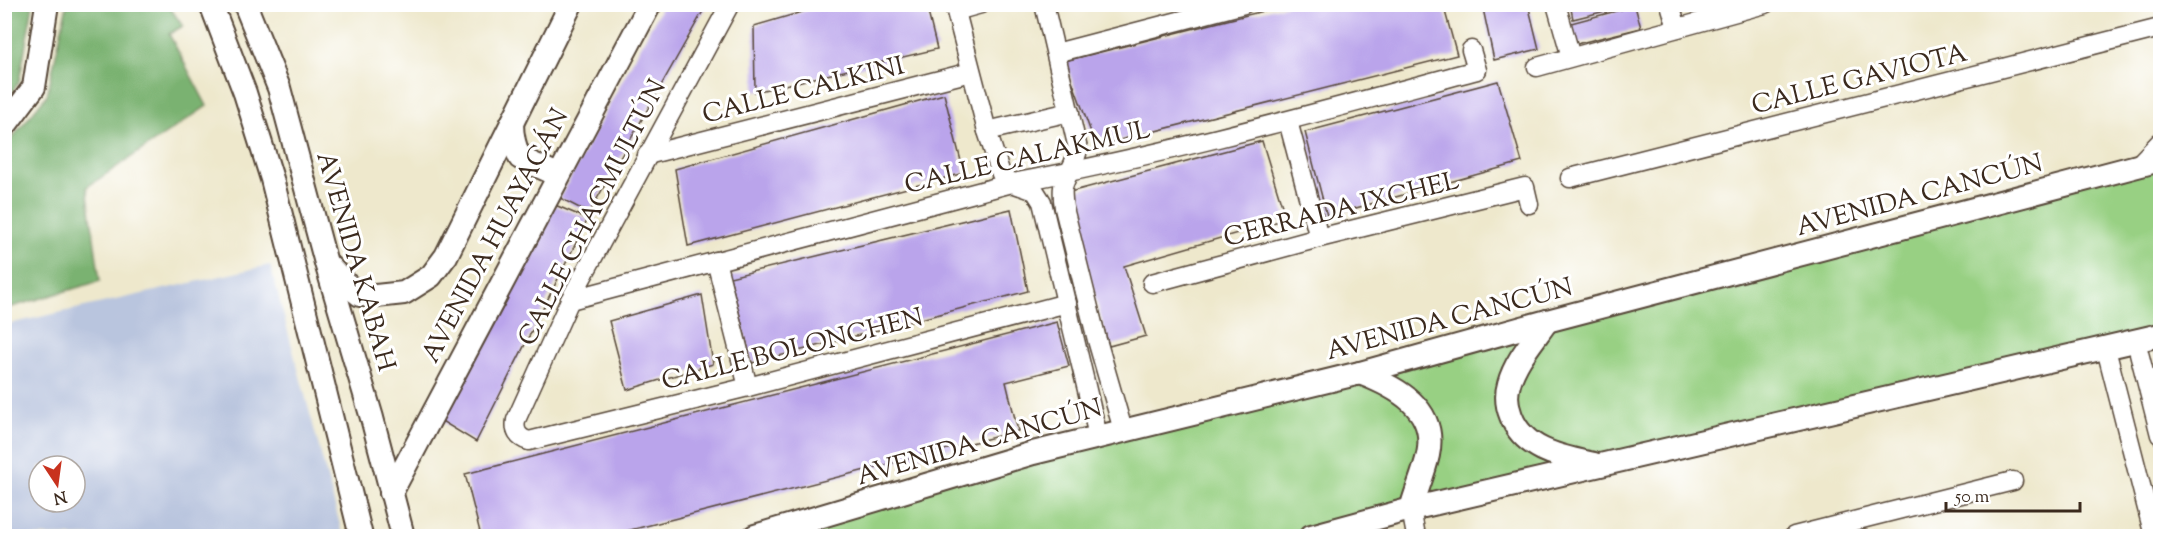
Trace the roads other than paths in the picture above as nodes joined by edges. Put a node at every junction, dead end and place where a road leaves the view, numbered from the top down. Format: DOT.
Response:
graph roads {
  1 [pos="47,4"];
  2 [pos="211,4"];
  3 [pos="245,4"];
  4 [pos="571,4"];
  5 [pos="650,4"];
  6 [pos="981,4"];
  7 [pos="1044,4"];
  8 [pos="1244,4"];
  9 [pos="1556,4"];
  10 [pos="1670,4"];
  11 [pos="1766,4"];
  12 [pos="733,5"];
  13 [pos="955,8"];
  14 [pos="1677,28"];
  15 [pos="2160,28"];
  16 [pos="1471,50"];
  17 [pos="1056,53"];
  18 [pos="1571,57"];
  19 [pos="1537,67"];
  20 [pos="971,72"];
  21 [pos="1070,112"];
  22 [pos="1288,121"];
  23 [pos="512,123"];
  24 [pos="4,127"];
  25 [pos="987,130"];
  26 [pos="2160,142"];
  27 [pos="647,155"];
  28 [pos="2160,160"];
  29 [pos="2137,166"];
  30 [pos="2160,168"];
  31 [pos="1069,172"];
  32 [pos="558,175"];
  33 [pos="1570,178"];
  34 [pos="272,179"];
  35 [pos="1012,183"];
  36 [pos="1529,204"];
  37 [pos="1319,238"];
  38 [pos="716,261"];
  39 [pos="326,263"];
  40 [pos="1152,283"];
  41 [pos="570,300"];
  42 [pos="1067,303"];
  43 [pos="1547,321"];
  44 [pos="2160,335"];
  45 [pos="2136,341"];
  46 [pos="2106,349"];
  47 [pos="1360,373"];
  48 [pos="748,387"];
  49 [pos="1123,430"];
  50 [pos="2160,435"];
  51 [pos="1098,436"];
  52 [pos="530,441"];
  53 [pos="1600,465"];
  54 [pos="2013,481"];
  55 [pos="391,493"];
  56 [pos="1411,509"];
  57 [pos="361,537"];
  58 [pos="403,537"];
  59 [pos="755,537"];
  60 [pos="1311,537"];
  61 [pos="1416,537"];
  62 [pos="1794,537"];
  63 [pos="2154,537"];
  1 -- 24 [label="main road"];
  2 -- 34 [label="main road"];
  3 -- 39 [label="main road, AVENIDA KABAH"];
  4 -- 23 [label="main road, AVENIDA HUAYACÁN"];
  5 -- 32 [label="main road, AVENIDA HUAYACÁN"];
  6 -- 13 [label="street"];
  7 -- 17 [label="street"];
  8 -- 17 [label="street"];
  9 -- 18 [label="street"];
  10 -- 14 [label="street"];
  11 -- 14 [label="street"];
  12 -- 27 [label="street, CALLE CHACMULTÚN"];
  13 -- 20 [label="street"];
  14 -- 18 [label="street"];
  15 -- 33 [label="street, CALLE GAVIOTA"];
  16 -- 22 [label="street, CALLE CALAKMUL"];
  17 -- 21 [label="street"];
  18 -- 19 [label="street"];
  20 -- 25 [label="street"];
  20 -- 27 [label="street, CALLE CALKINI"];
  21 -- 25 [label="street"];
  21 -- 31 [label="street"];
  22 -- 31 [label="street, CALLE CALAKMUL"];
  22 -- 37 [label="street"];
  23 -- 32 [label="main road"];
  23 -- 39 [label="main road, AVENIDA HUAYACÁN"];
  25 -- 35 [label="street"];
  26 -- 29 [label="street"];
  27 -- 41 [label="street, CALLE CHACMULTÚN"];
  28 -- 29 [label="main road, AVENIDA CANCÚN"];
  28 -- 30 [label="street"];
  29 -- 43 [label="main road, AVENIDA CANCÚN"];
  31 -- 35 [label="street, CALLE CALAKMUL"];
  31 -- 49 [label="street"];
  32 -- 55 [label="main road, AVENIDA HUAYACÁN"];
  34 -- 39 [label="main road"];
  34 -- 57 [label="main road"];
  35 -- 38 [label="street, CALLE CALAKMUL"];
  35 -- 42 [label="street"];
  36 -- 37 [label="street, CERRADA IXCHEL"];
  37 -- 40 [label="street, CERRADA IXCHEL"];
  38 -- 41 [label="street, CALLE CALAKMUL"];
  38 -- 48 [label="street"];
  39 -- 55 [label="main road, AVENIDA KABAH"];
  41 -- 52 [label="street, CALLE CHACMULTÚN"];
  42 -- 48 [label="street, CALLE BOLONCHEN"];
  42 -- 51 [label="street"];
  43 -- 47 [label="main road, AVENIDA CANCÚN"];
  43 -- 53 [label="main road"];
  44 -- 45 [label="main road"];
  45 -- 46 [label="main road"];
  45 -- 50 [label="street"];
  46 -- 53 [label="main road"];
  46 -- 63 [label="street"];
  47 -- 49 [label="main road, AVENIDA CANCÚN"];
  47 -- 56 [label="main road"];
  48 -- 52 [label="street, CALLE BOLONCHEN"];
  49 -- 51 [label="main road, AVENIDA CANCÚN"];
  51 -- 59 [label="main road, AVENIDA CANCÚN"];
  53 -- 56 [label="main road"];
  54 -- 62 [label="street"];
  55 -- 58 [label="main road, AVENIDA KABAH"];
  56 -- 60 [label="main road"];
  56 -- 61 [label="street"];
}
